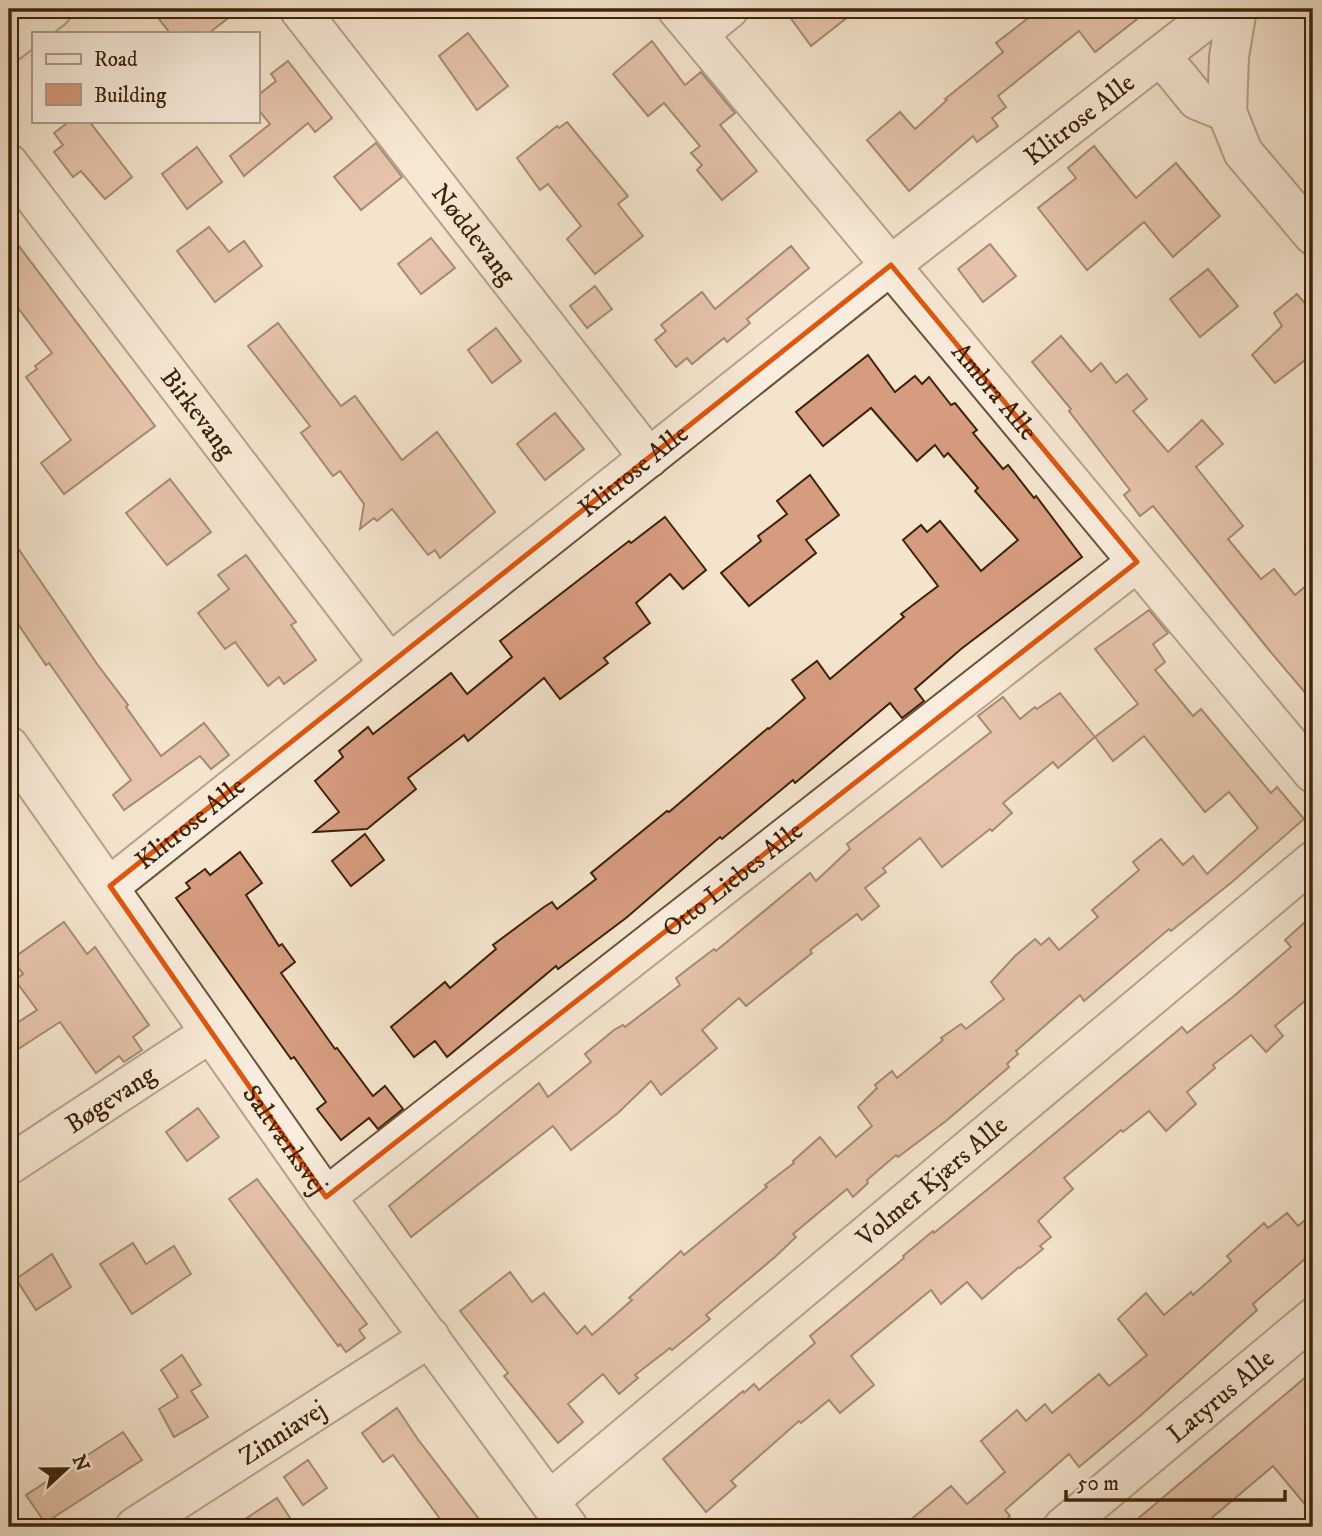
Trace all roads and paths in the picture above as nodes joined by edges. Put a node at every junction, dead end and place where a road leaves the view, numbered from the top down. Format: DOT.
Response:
graph roads {
  1 [pos="52,9"];
  2 [pos="299,9"];
  3 [pos="729,9"];
  4 [pos="1220,9"];
  5 [pos="1237,9"];
  6 [pos="687,21"];
  7 [pos="9,42"];
  8 [pos="1161,56"];
  9 [pos="1227,112"];
  10 [pos="9,164"];
  11 [pos="1313,235"];
  12 [pos="891,265"];
  13 [pos="649,458"];
  14 [pos="1138,562"];
  15 [pos="389,663"];
  16 [pos="9,746"];
  17 [pos="1313,773"];
  18 [pos="1313,861"];
  19 [pos="110,886"];
  20 [pos="210,1033"];
  21 [pos="9,1165"];
  22 [pos="326,1196"];
  23 [pos="1313,1318"];
  24 [pos="430,1337"];
  25 [pos="559,1514"];
  26 [pos="135,1527"];
  27 [pos="1063,1527"];
  1 -- 7 [label="street"];
  2 -- 13 [label="street, Nøddevang"];
  3 -- 6 [label="street"];
  4 -- 8 [label="street, Klitrose Alle"];
  5 -- 9 [label="street"];
  6 -- 12 [label="street, Ambra Alle"];
  8 -- 9 [label="street, Klitrose Alle"];
  8 -- 12 [label="street, Klitrose Alle"];
  9 -- 11 [label="street"];
  10 -- 15 [label="street, Birkevang"];
  12 -- 13 [label="street, Klitrose Alle"];
  12 -- 14 [label="street, Ambra Alle"];
  13 -- 15 [label="street, Klitrose Alle"];
  14 -- 17 [label="street, Ambra Alle"];
  14 -- 22 [label="street, Otto Liebes Alle"];
  15 -- 19 [label="street, Klitrose Alle"];
  16 -- 19 [label="street, Saltværksvej"];
  18 -- 25 [label="street, Volmer Kjærs Alle"];
  19 -- 20 [label="street, Saltværksvej"];
  20 -- 21 [label="street, Bøgevang"];
  20 -- 22 [label="street, Saltværksvej"];
  22 -- 24 [label="street, Saltværksvej"];
  23 -- 27 [label="street, Latyrus Alle"];
  24 -- 25 [label="street, Saltværksvej"];
  24 -- 26 [label="street, Zinniavej"];
}
